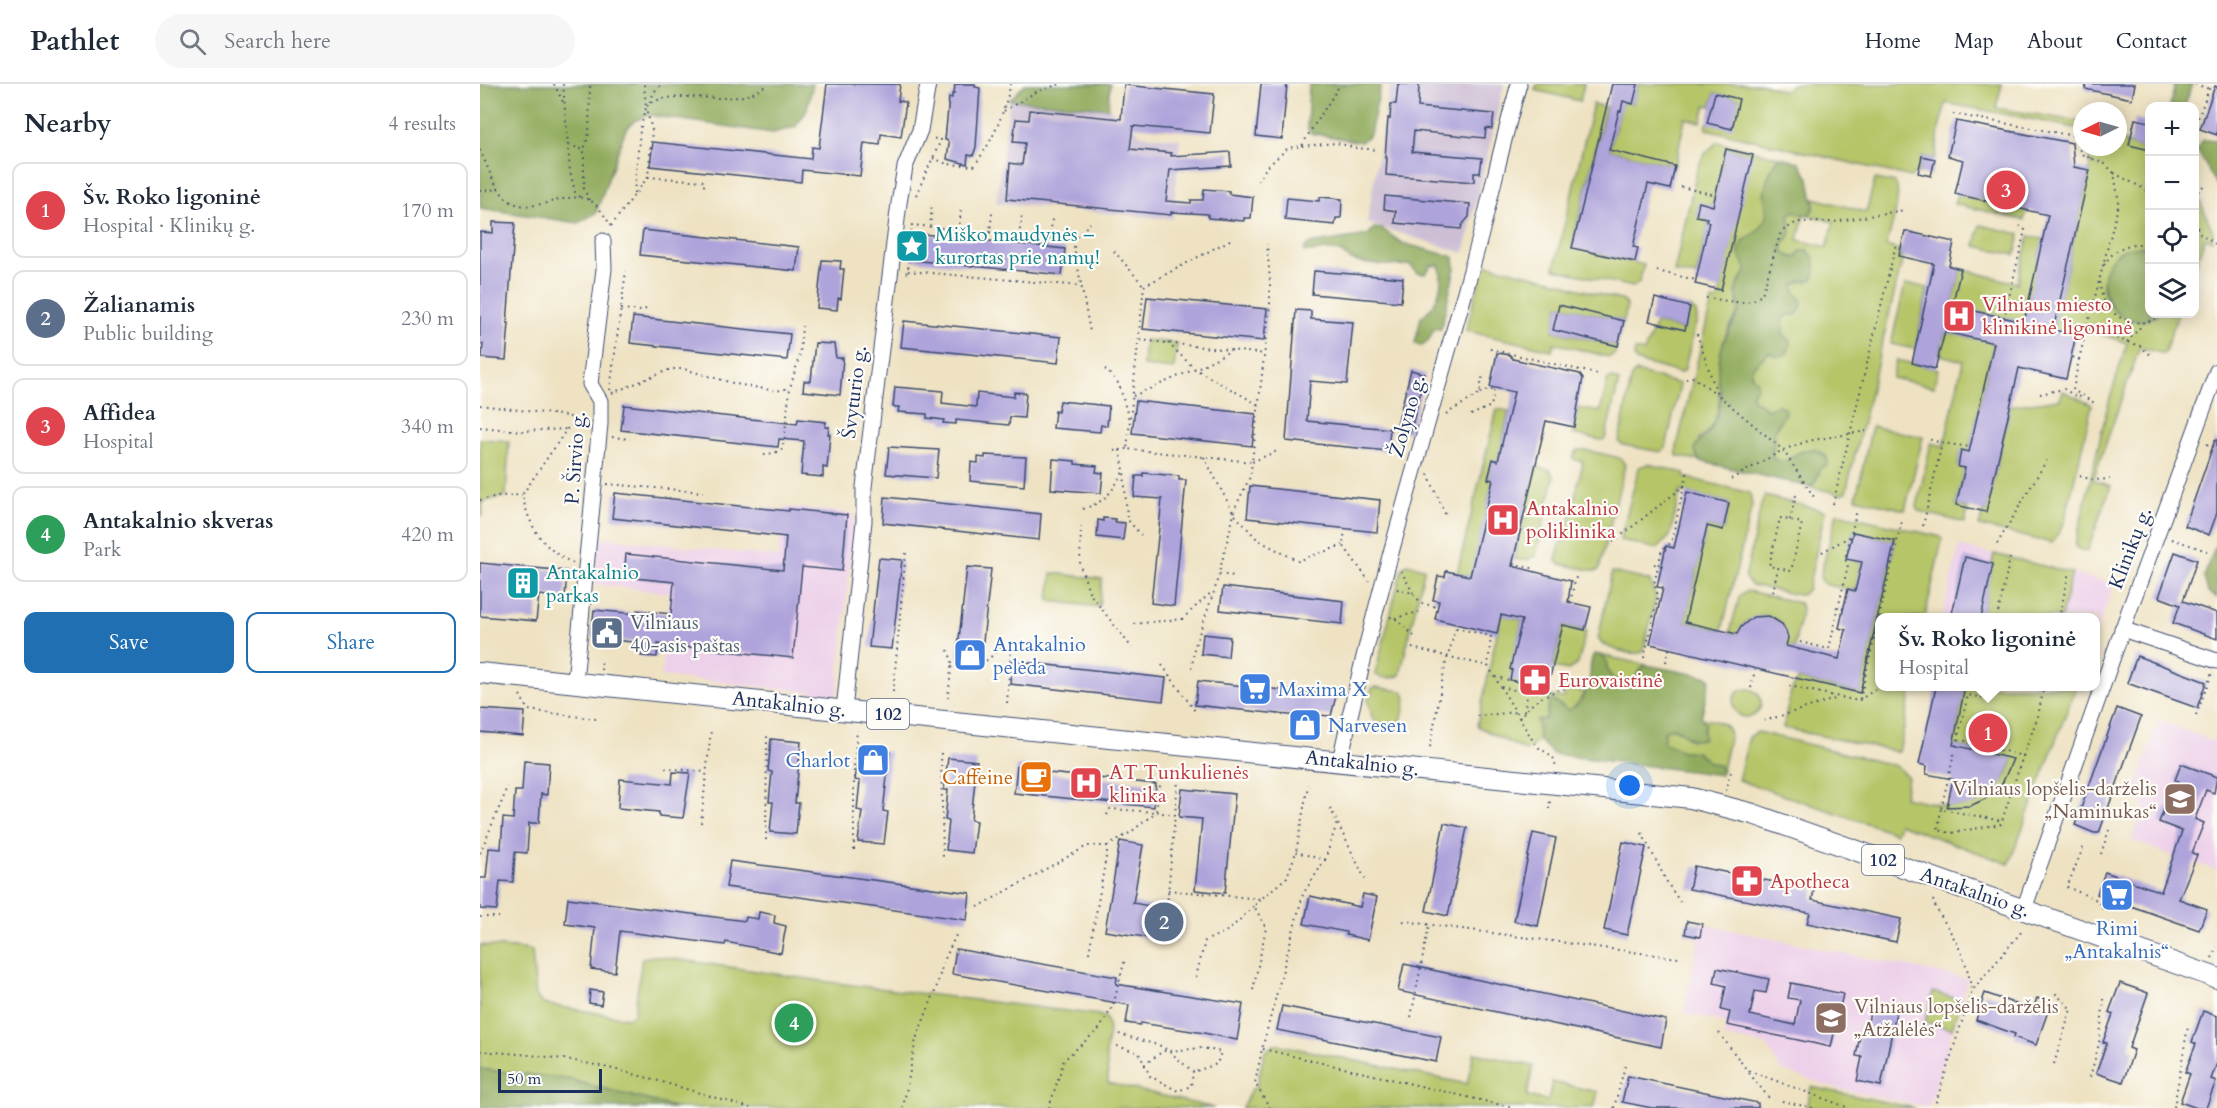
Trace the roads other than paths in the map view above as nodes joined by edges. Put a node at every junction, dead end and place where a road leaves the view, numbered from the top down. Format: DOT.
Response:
graph roads {
  1 [pos="928,84"];
  2 [pos="1519,84"];
  3 [pos="603,242"];
  4 [pos="2217,371"];
  5 [pos="2122,629"];
  6 [pos="2217,661"];
  7 [pos="480,673"];
  8 [pos="575,681"];
  9 [pos="851,716"];
  10 [pos="1340,760"];
  11 [pos="2024,909"];
  12 [pos="2217,978"];
  1 -- 9 [label="street, Švyturio g."];
  2 -- 10 [label="street, Žolyno g."];
  3 -- 8 [label="street, P. Širvio g."];
  4 -- 5 [label="street, Klinikų g."];
  5 -- 6 [label="street"];
  5 -- 11 [label="street, Klinikų g."];
  7 -- 8 [label="main road, Antakalnio g. / 102"];
  8 -- 9 [label="main road, Antakalnio g. / 102"];
  9 -- 10 [label="main road, Antakalnio g. / 102"];
  10 -- 11 [label="main road, Antakalnio g. / 102"];
  11 -- 12 [label="main road, Antakalnio g. / 102"];
}
